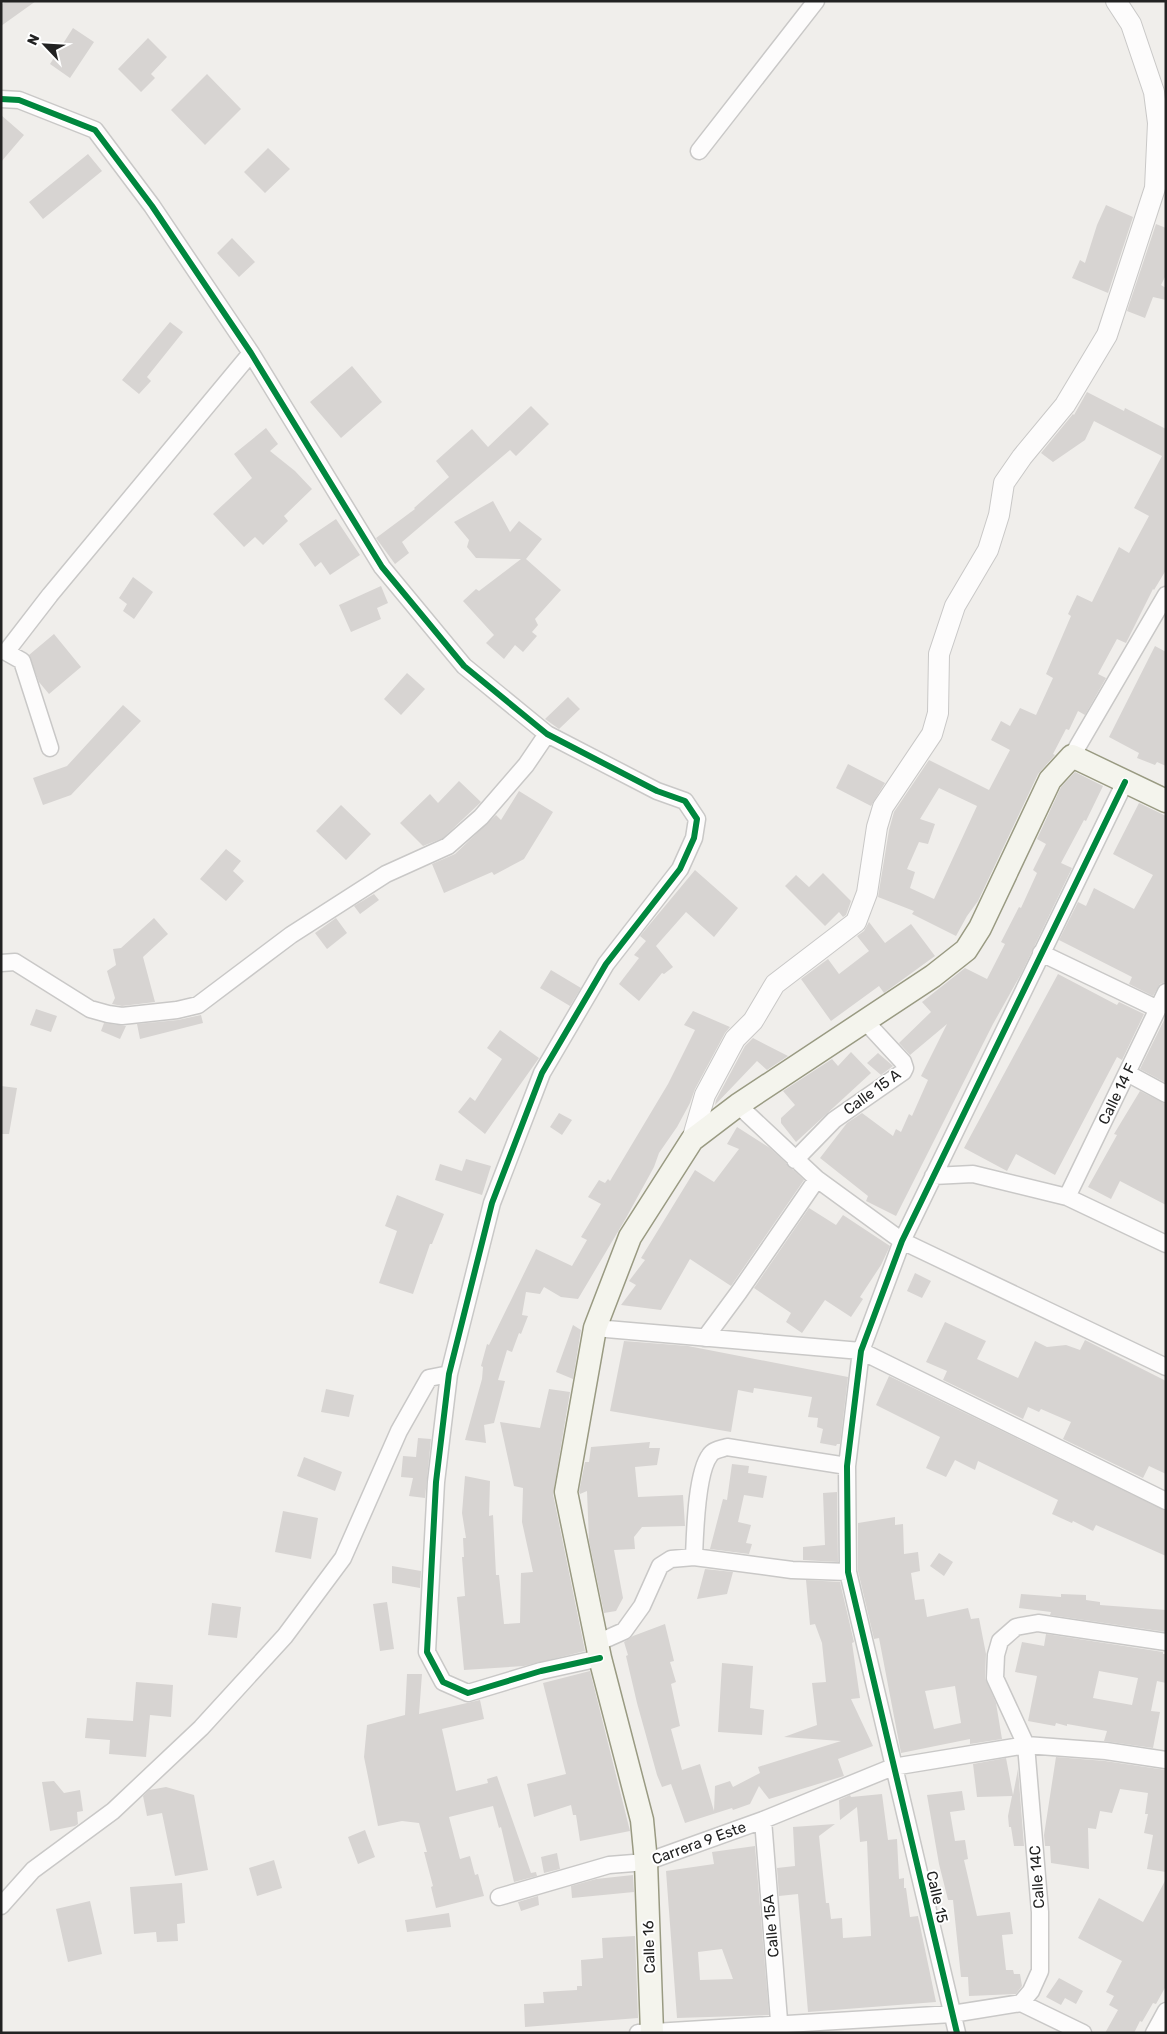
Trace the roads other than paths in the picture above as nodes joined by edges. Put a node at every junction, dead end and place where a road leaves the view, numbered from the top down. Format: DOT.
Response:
graph roads {
  1 [pos="816,1"];
  2 [pos="1116,1"];
  3 [pos="1,99"];
  4 [pos="1162,125"];
  5 [pos="699,151"];
  6 [pos="251,353"];
  7 [pos="1166,595"];
  8 [pos="547,734"];
  9 [pos="50,748"];
  10 [pos="1072,756"];
  11 [pos="1125,782"];
  12 [pos="1166,801"];
  13 [pos="1041,953"];
  14 [pos="1,963"];
  15 [pos="1166,992"];
  16 [pos="1158,1009"];
  17 [pos="865,1021"];
  18 [pos="1127,1073"];
  19 [pos="1166,1094"];
  20 [pos="738,1105"];
  21 [pos="692,1140"];
  22 [pos="795,1160"];
  23 [pos="933,1176"];
  24 [pos="817,1179"];
  25 [pos="1067,1196"];
  26 [pos="902,1241"];
  27 [pos="1166,1244"];
  28 [pos="595,1328"];
  29 [pos="705,1338"];
  30 [pos="860,1351"];
  31 [pos="1166,1367"];
  32 [pos="449,1374"];
  33 [pos="847,1466"];
  34 [pos="1166,1501"];
  35 [pos="694,1558"];
  36 [pos="848,1572"];
  37 [pos="1166,1642"];
  38 [pos="598,1651"];
  39 [pos="1026,1745"];
  40 [pos="1166,1760"];
  41 [pos="893,1767"];
  42 [pos="762,1820"];
  43 [pos="646,1862"];
  44 [pos="499,1897"];
  45 [pos="1,1906"];
  46 [pos="1021,2003"];
  47 [pos="1166,2011"];
  48 [pos="952,2014"];
  49 [pos="779,2029"];
  50 [pos="647,2032"];
  51 [pos="957,2033"];
  52 [pos="1083,2033"];
  53 [pos="1154,2033"];
  1 -- 5 [label="street"];
  2 -- 4 [label="street"];
  3 -- 6 [label="street"];
  4 -- 21 [label="street"];
  6 -- 8 [label="street"];
  6 -- 9 [label="street"];
  7 -- 10 [label="street"];
  8 -- 14 [label="street"];
  8 -- 32 [label="street"];
  10 -- 11 [label="main road"];
  10 -- 17 [label="main road"];
  11 -- 12 [label="main road"];
  11 -- 13 [label="street, Calle 15"];
  13 -- 16 [label="street"];
  13 -- 23 [label="street, Calle 15"];
  15 -- 16 [label="street, Calle 14 F"];
  16 -- 18 [label="street, Calle 14 F"];
  17 -- 20 [label="main road"];
  17 -- 22 [label="street, Calle 15 A"];
  18 -- 19 [label="street"];
  18 -- 25 [label="street, Calle 14 F"];
  20 -- 21 [label="main road"];
  20 -- 22 [label="street"];
  21 -- 28 [label="main road, Calle 16"];
  22 -- 24 [label="street"];
  23 -- 25 [label="street"];
  23 -- 26 [label="street, Calle 15"];
  24 -- 26 [label="street"];
  24 -- 29 [label="street"];
  25 -- 27 [label="street"];
  26 -- 30 [label="street, Calle 15"];
  26 -- 31 [label="street"];
  28 -- 29 [label="street"];
  28 -- 38 [label="main road, Calle 16"];
  29 -- 30 [label="street"];
  30 -- 33 [label="street, Calle 15"];
  30 -- 34 [label="street"];
  32 -- 38 [label="street"];
  32 -- 45 [label="street"];
  33 -- 35 [label="street"];
  33 -- 36 [label="street, Calle 15"];
  35 -- 36 [label="street"];
  35 -- 38 [label="street"];
  36 -- 41 [label="street, Calle 15"];
  37 -- 39 [label="street, Calle 14C"];
  38 -- 43 [label="main road, Calle 16"];
  39 -- 40 [label="street, Carrera 9 Este"];
  39 -- 41 [label="street, Carrera 9 Este"];
  39 -- 46 [label="street, Calle 14C"];
  41 -- 42 [label="street, Carrera 9 Este"];
  41 -- 48 [label="street, Calle 15"];
  42 -- 43 [label="street, Carrera 9 Este"];
  42 -- 49 [label="street, Calle 15A"];
  43 -- 44 [label="street, Carrera 9 Este"];
  43 -- 50 [label="main road, Calle 16"];
  46 -- 48 [label="street"];
  46 -- 52 [label="street"];
  47 -- 53 [label="street"];
  48 -- 49 [label="street"];
  48 -- 51 [label="street, Calle 15"];
  49 -- 50 [label="street"];
}
